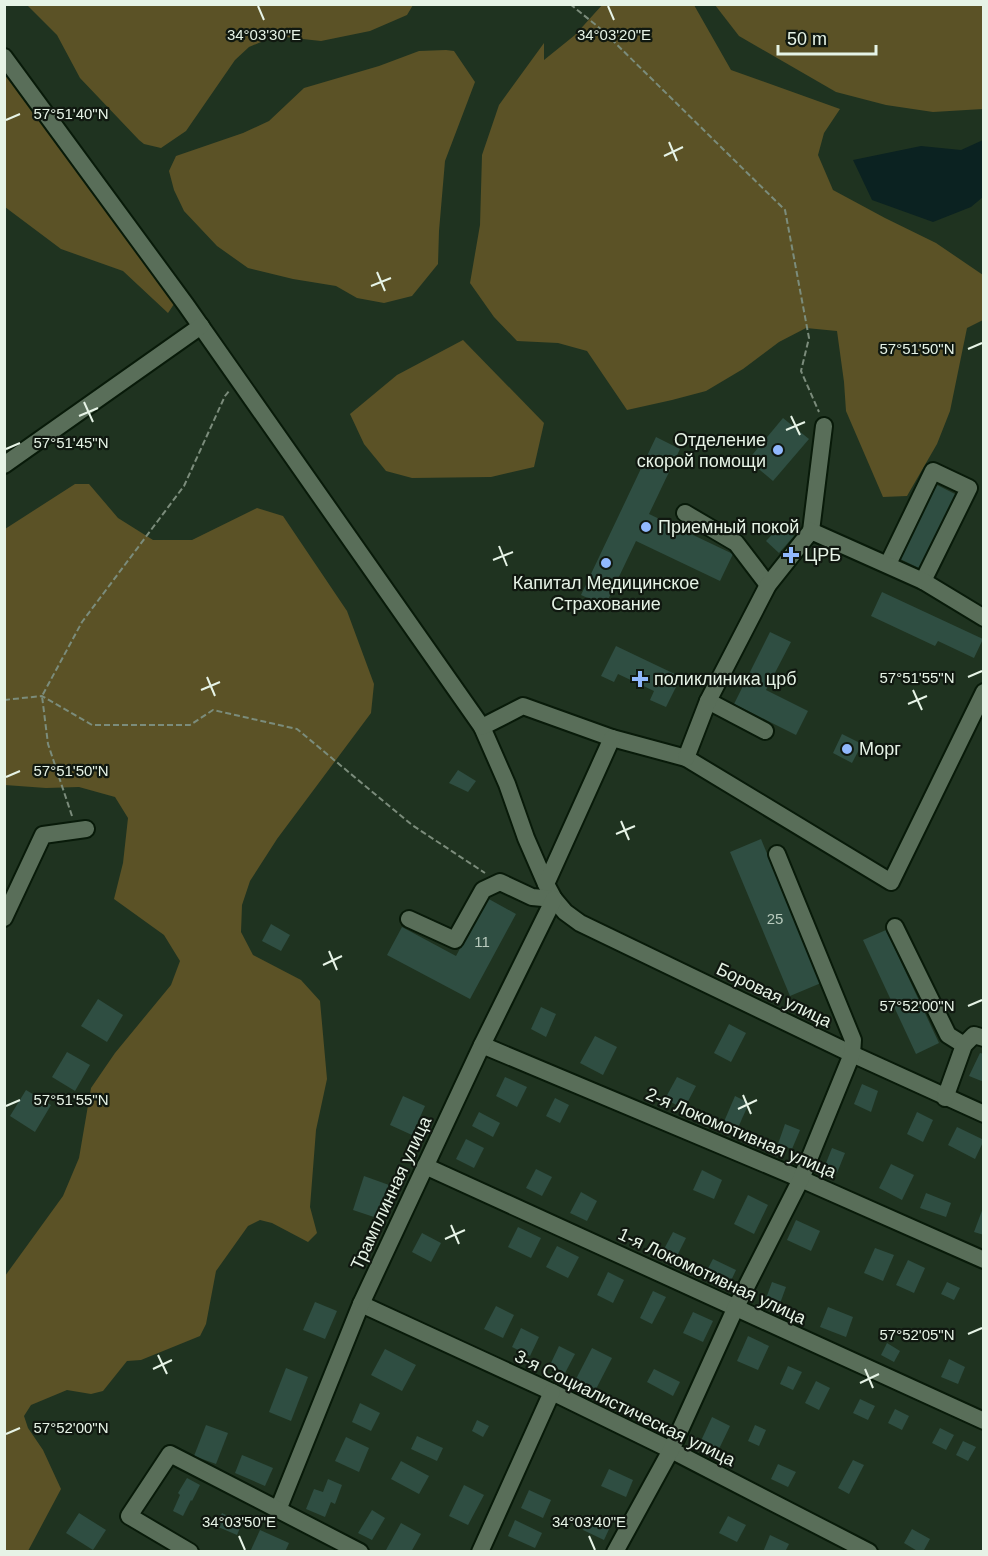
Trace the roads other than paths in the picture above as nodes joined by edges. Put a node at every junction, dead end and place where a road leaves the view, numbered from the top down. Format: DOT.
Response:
graph roads {
  1 [pos="4,57"];
  2 [pos="201,326"];
  3 [pos="824,426"];
  4 [pos="4,465"];
  5 [pos="685,513"];
  6 [pos="811,531"];
  7 [pos="888,564"];
  8 [pos="923,581"];
  9 [pos="768,585"];
  10 [pos="984,618"];
  11 [pos="984,692"];
  12 [pos="708,701"];
  13 [pos="482,727"];
  14 [pos="765,731"];
  15 [pos="612,738"];
  16 [pos="686,758"];
  17 [pos="81,829"];
  18 [pos="777,854"];
  19 [pos="546,884"];
  20 [pos="554,899"];
  21 [pos="4,918"];
  22 [pos="409,919"];
  23 [pos="895,927"];
  24 [pos="984,1038"];
  25 [pos="482,1044"];
  26 [pos="964,1045"];
  27 [pos="852,1054"];
  28 [pos="945,1098"];
  29 [pos="984,1114"];
  30 [pos="425,1166"];
  31 [pos="801,1179"];
  32 [pos="984,1260"];
  33 [pos="361,1304"];
  34 [pos="735,1309"];
  35 [pos="552,1392"];
  36 [pos="984,1421"];
  37 [pos="671,1450"];
  38 [pos="278,1510"];
  39 [pos="190,1551"];
  40 [pos="360,1551"];
  41 [pos="480,1551"];
  42 [pos="615,1551"];
  43 [pos="869,1551"];
  1 -- 2 [label="street, Боровая улица"];
  2 -- 4 [label="street"];
  2 -- 13 [label="street, Боровая улица"];
  3 -- 6 [label="street"];
  5 -- 9 [label="street"];
  6 -- 7 [label="street"];
  6 -- 9 [label="street"];
  7 -- 8 [label="street"];
  7 -- 8 [label="street"];
  8 -- 10 [label="street"];
  9 -- 12 [label="street"];
  11 -- 16 [label="street"];
  12 -- 14 [label="street"];
  12 -- 16 [label="street"];
  13 -- 15 [label="street"];
  13 -- 19 [label="street, Боровая улица"];
  15 -- 16 [label="street"];
  15 -- 19 [label="street"];
  17 -- 21 [label="street"];
  18 -- 27 [label="street"];
  19 -- 20 [label="street, Боровая улица"];
  20 -- 22 [label="street"];
  20 -- 25 [label="street, Трамплинная улица"];
  20 -- 27 [label="street, Боровая улица"];
  23 -- 26 [label="street"];
  24 -- 26 [label="street"];
  25 -- 30 [label="street, Трамплинная улица"];
  25 -- 31 [label="street, 2-я Локомотивная улица"];
  26 -- 28 [label="street"];
  27 -- 28 [label="street, Боровая улица"];
  27 -- 31 [label="street"];
  28 -- 29 [label="street, Боровая улица"];
  30 -- 33 [label="street, Трамплинная улица"];
  30 -- 34 [label="street, 1-я Локомотивная улица"];
  31 -- 32 [label="street, 2-я Локомотивная улица"];
  31 -- 34 [label="street"];
  33 -- 35 [label="street, 3-я Социалистическая улица"];
  33 -- 38 [label="street, Трамплинная улица"];
  34 -- 36 [label="street, 1-я Локомотивная улица"];
  34 -- 37 [label="street"];
  35 -- 37 [label="street, 3-я Социалистическая улица"];
  35 -- 41 [label="street"];
  37 -- 42 [label="street"];
  37 -- 43 [label="street, 3-я Социалистическая улица"];
  38 -- 39 [label="street"];
  38 -- 40 [label="street"];
}
